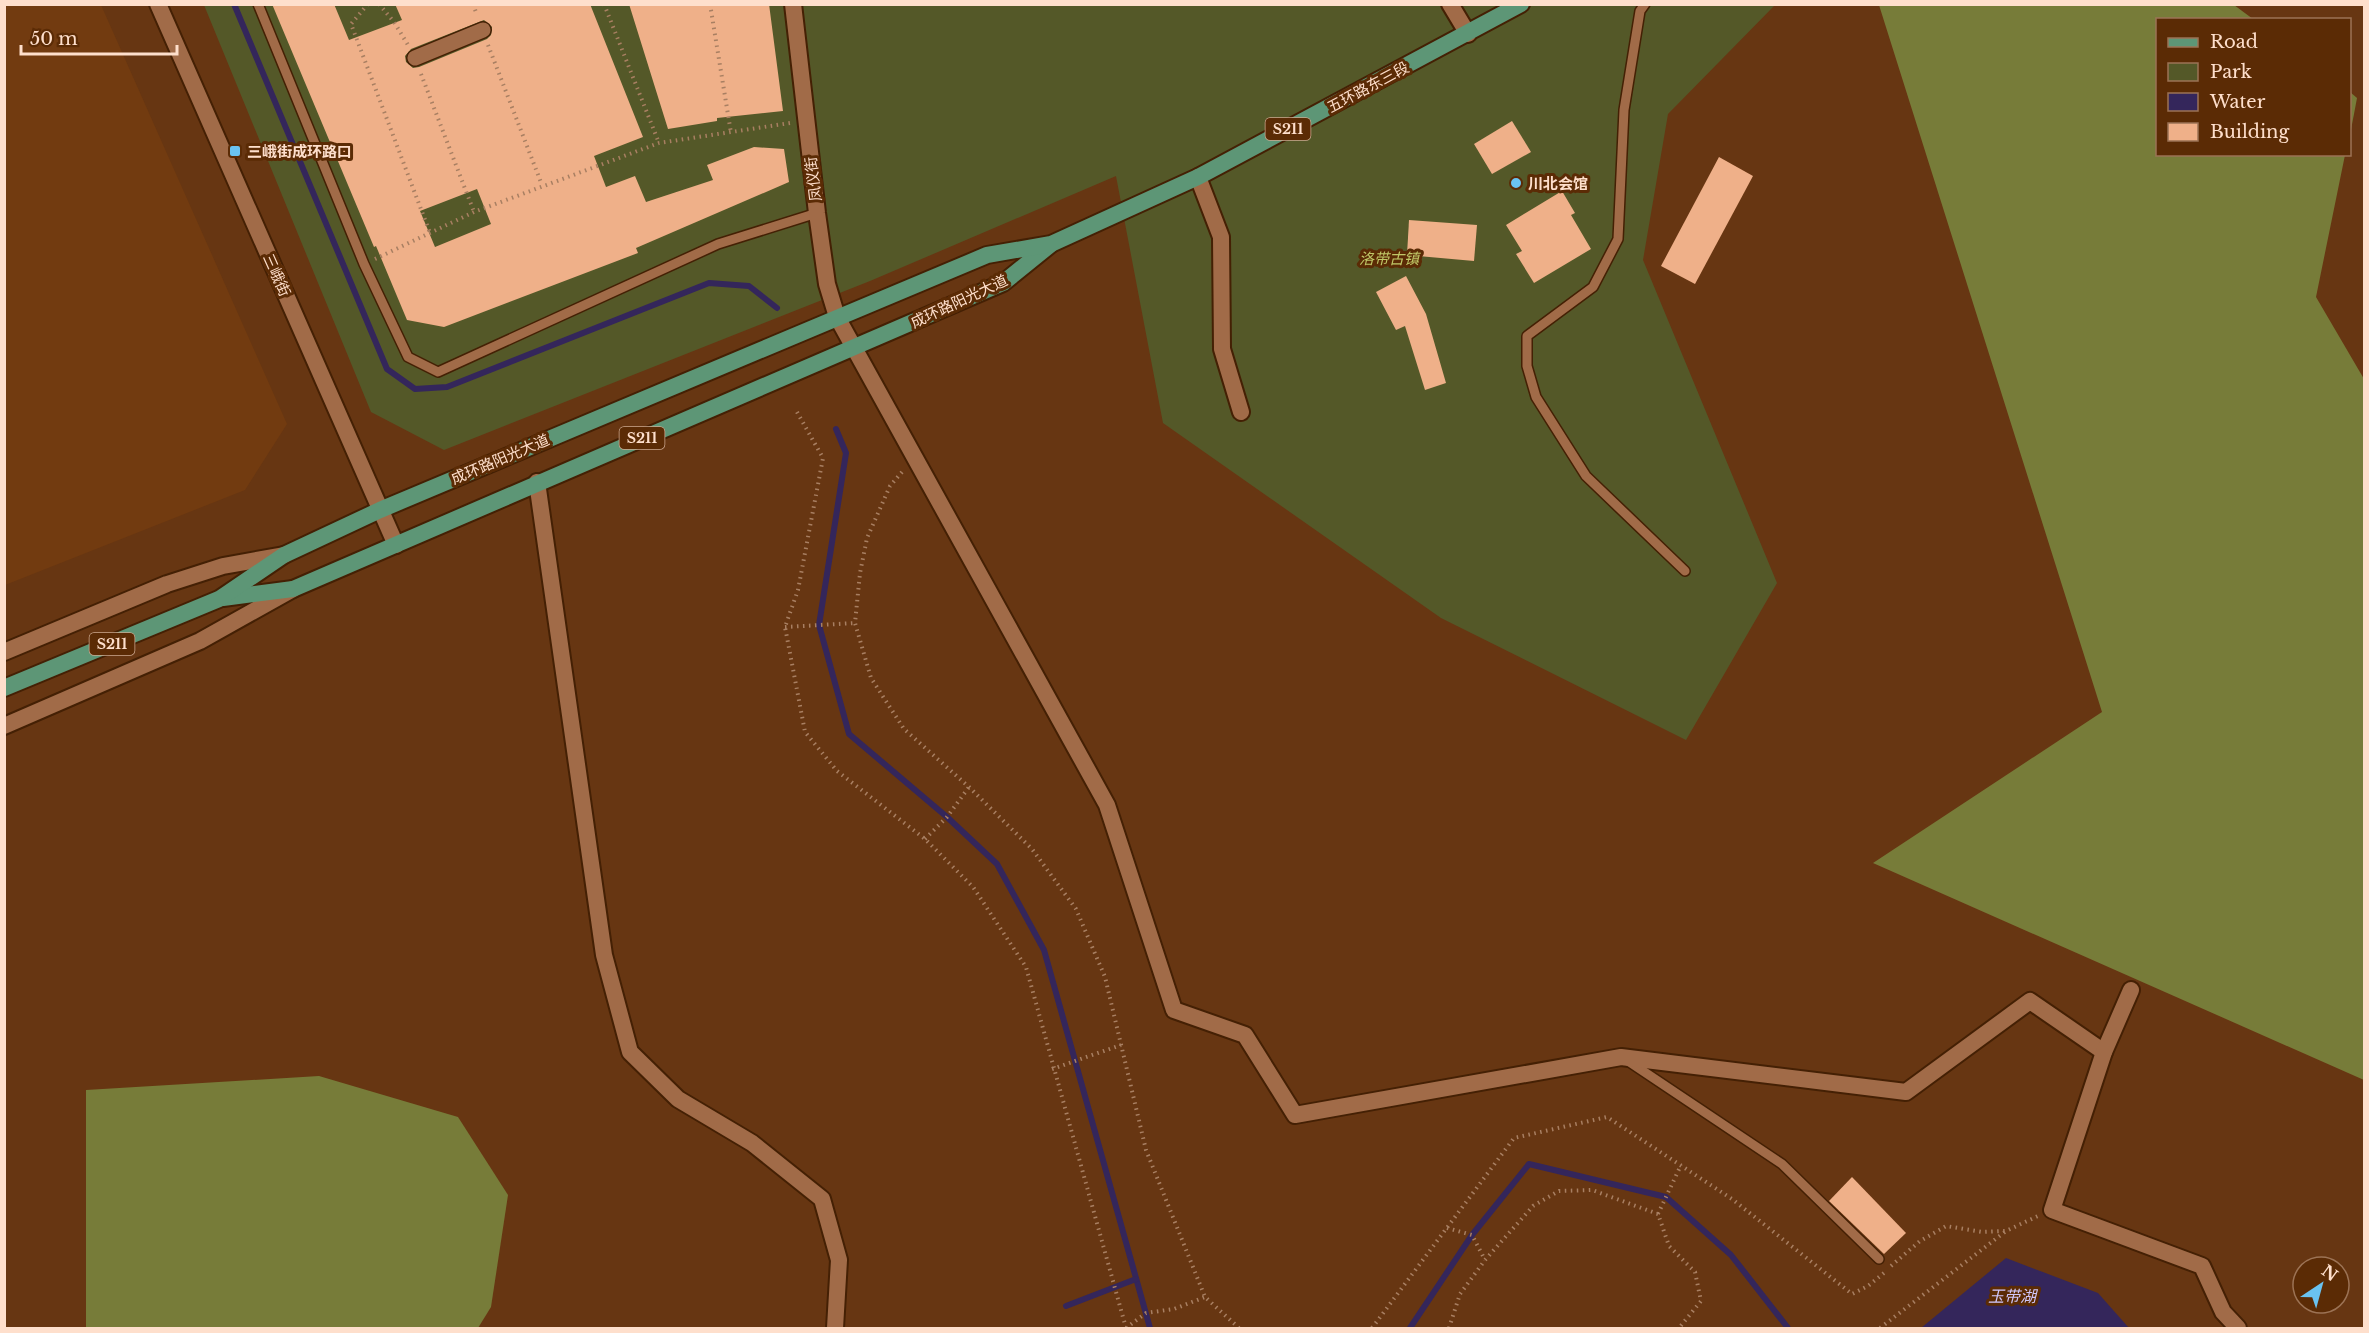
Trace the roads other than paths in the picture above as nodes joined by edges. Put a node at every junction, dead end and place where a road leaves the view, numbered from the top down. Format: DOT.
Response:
graph roads {
  1 [pos="158,4"];
  2 [pos="258,4"];
  3 [pos="793,4"];
  4 [pos="1450,4"];
  5 [pos="1521,4"];
  6 [pos="1644,4"];
  7 [pos="483,30"];
  8 [pos="1468,34"];
  9 [pos="415,57"];
  10 [pos="1198,177"];
  11 [pos="817,213"];
  12 [pos="1051,244"];
  13 [pos="837,317"];
  14 [pos="853,348"];
  15 [pos="1241,412"];
  16 [pos="537,482"];
  17 [pos="380,510"];
  18 [pos="396,545"];
  19 [pos="284,555"];
  20 [pos="1685,571"];
  21 [pos="293,590"];
  22 [pos="219,599"];
  23 [pos="4,652"];
  24 [pos="4,688"];
  25 [pos="4,726"];
  26 [pos="2131,990"];
  27 [pos="2104,1052"];
  28 [pos="1621,1057"];
  29 [pos="1879,1259"];
  30 [pos="835,1329"];
  31 [pos="2238,1329"];
  1 -- 17 [label="street, 三峨街"];
  2 -- 11 [label="lane"];
  3 -- 11 [label="street, 凤仪街"];
  4 -- 8 [label="street"];
  5 -- 8 [label="main road, 五环路东三段 / S211"];
  6 -- 20 [label="lane"];
  7 -- 9 [label="street"];
  8 -- 10 [label="main road, 五环路东三段 / S211"];
  10 -- 12 [label="main road, 五环路东三段 / S211"];
  10 -- 15 [label="street"];
  11 -- 13 [label="street, 凤仪街"];
  12 -- 13 [label="main road, 成环路阳光大道 / S211"];
  12 -- 14 [label="main road, 成环路阳光大道 / S211"];
  13 -- 14 [label="street, 凤仪街"];
  13 -- 17 [label="main road, 成环路阳光大道 / S211"];
  14 -- 16 [label="main road, 成环路阳光大道 / S211"];
  14 -- 28 [label="street, 凤仪街"];
  16 -- 18 [label="main road, 成环路阳光大道 / S211"];
  16 -- 30 [label="street"];
  17 -- 18 [label="street, 三峨街"];
  17 -- 19 [label="main road, 成环路阳光大道 / S211"];
  18 -- 21 [label="main road, 成环路阳光大道 / S211"];
  19 -- 22 [label="main road, 成环路阳光大道 / S211"];
  19 -- 23 [label="street"];
  21 -- 22 [label="main road, 成环路阳光大道 / S211"];
  21 -- 25 [label="street"];
  22 -- 24 [label="main road, 成环路阳光大道 / S211"];
  26 -- 27 [label="street"];
  27 -- 28 [label="street"];
  27 -- 31 [label="street"];
  28 -- 29 [label="lane"];
}
